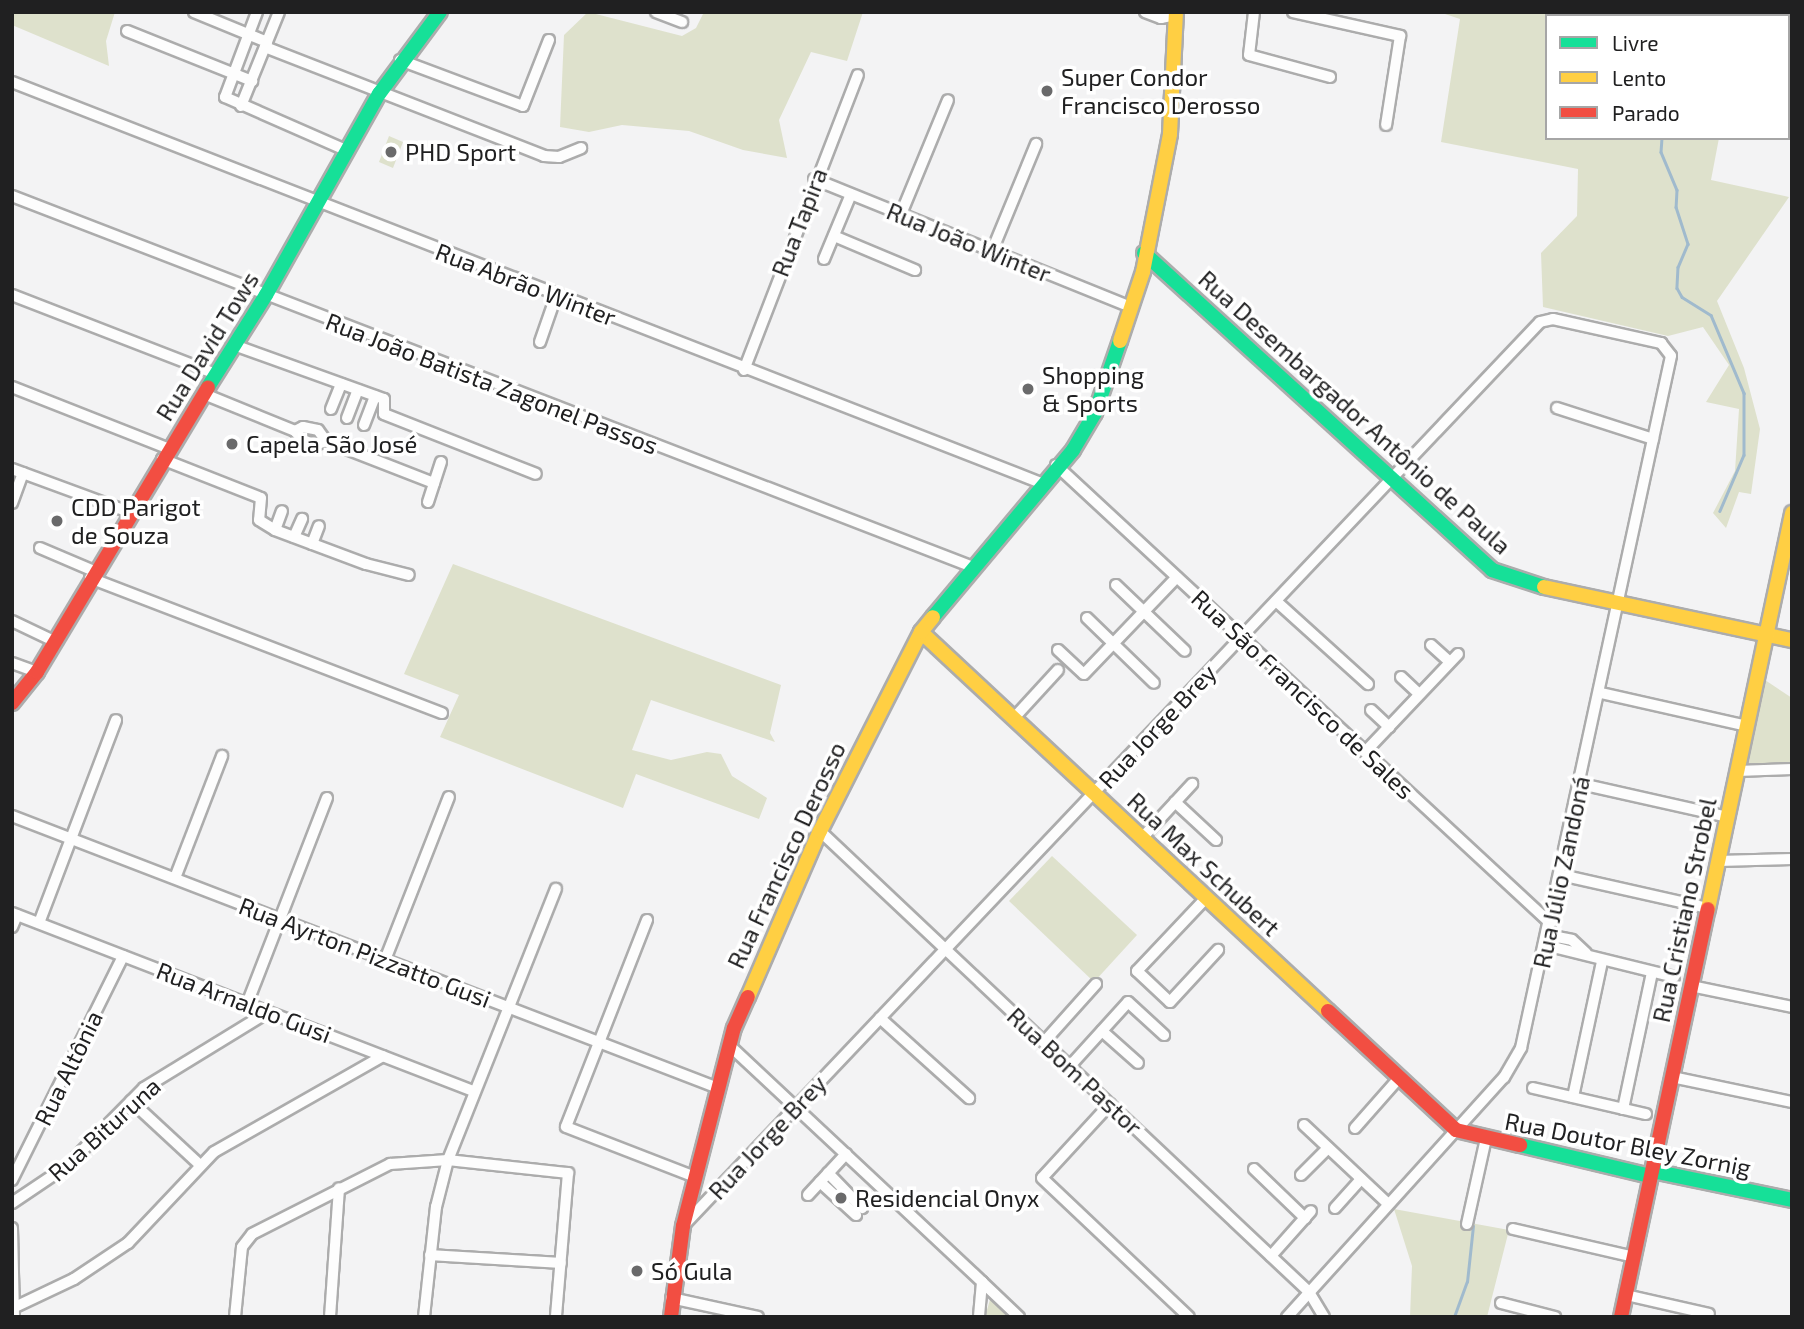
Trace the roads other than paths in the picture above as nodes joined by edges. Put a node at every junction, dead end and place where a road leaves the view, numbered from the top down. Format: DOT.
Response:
graph roads {
  1 [pos="194,12"];
  2 [pos="257,12"];
  3 [pos="279,12"];
  4 [pos="440,12"];
  5 [pos="656,12"];
  6 [pos="1145,12"];
  7 [pos="1254,12"];
  8 [pos="1293,12"];
  9 [pos="1176,14"];
  10 [pos="682,22"];
  11 [pos="127,31"];
  12 [pos="247,34"];
  13 [pos="550,40"];
  14 [pos="266,44"];
  15 [pos="400,61"];
  16 [pos="232,73"];
  17 [pos="858,75"];
  18 [pos="1330,77"];
  19 [pos="252,81"];
  20 [pos="12,82"];
  21 [pos="379,94"];
  22 [pos="948,100"];
  23 [pos="242,106"];
  24 [pos="1386,125"];
  25 [pos="1036,144"];
  26 [pos="581,148"];
  27 [pos="348,151"];
  28 [pos="814,179"];
  29 [pos="851,194"];
  30 [pos="12,196"];
  31 [pos="319,203"];
  32 [pos="901,214"];
  33 [pos="834,236"];
  34 [pos="992,251"];
  35 [pos="1144,253"];
  36 [pos="824,259"];
  37 [pos="915,270"];
  38 [pos="12,295"];
  39 [pos="266,295"];
  40 [pos="556,296"];
  41 [pos="1124,304"];
  42 [pos="540,342"];
  43 [pos="234,345"];
  44 [pos="1668,347"];
  45 [pos="744,370"];
  46 [pos="216,374"];
  47 [pos="341,384"];
  48 [pos="12,387"];
  49 [pos="358,390"];
  50 [pos="204,394"];
  51 [pos="375,396"];
  52 [pos="1557,408"];
  53 [pos="331,409"];
  54 [pos="347,418"];
  55 [pos="363,425"];
  56 [pos="1653,439"];
  57 [pos="166,454"];
  58 [pos="441,463"];
  59 [pos="1056,465"];
  60 [pos="12,469"];
  61 [pos="23,473"];
  62 [pos="536,474"];
  63 [pos="1391,479"];
  64 [pos="434,483"];
  65 [pos="1041,483"];
  66 [pos="428,502"];
  67 [pos="12,503"];
  68 [pos="282,511"];
  69 [pos="129,512"];
  70 [pos="1792,513"];
  71 [pos="302,519"];
  72 [pos="318,526"];
  73 [pos="275,530"];
  74 [pos="294,537"];
  75 [pos="312,544"];
  76 [pos="40,548"];
  77 [pos="973,567"];
  78 [pos="92,575"];
  79 [pos="408,575"];
  80 [pos="1177,577"];
  81 [pos="1116,585"];
  82 [pos="1276,601"];
  83 [pos="1621,604"];
  84 [pos="1144,611"];
  85 [pos="1087,618"];
  86 [pos="12,621"];
  87 [pos="921,632"];
  88 [pos="1766,635"];
  89 [pos="1242,637"];
  90 [pos="1792,640"];
  91 [pos="54,641"];
  92 [pos="1113,643"];
  93 [pos="1431,645"];
  94 [pos="1058,650"];
  95 [pos="1185,651"];
  96 [pos="1458,654"];
  97 [pos="1450,662"];
  98 [pos="12,663"];
  99 [pos="1058,670"];
  100 [pos="37,672"];
  101 [pos="1401,677"];
  102 [pos="1154,683"];
  103 [pos="1367,684"];
  104 [pos="1601,693"];
  105 [pos="1419,694"];
  106 [pos="12,704"];
  107 [pos="1371,710"];
  108 [pos="442,713"];
  109 [pos="1014,718"];
  110 [pos="116,720"];
  111 [pos="1747,726"];
  112 [pos="1389,727"];
  113 [pos="1365,752"];
  114 [pos="222,756"];
  115 [pos="1792,769"];
  116 [pos="1737,771"];
  117 [pos="1192,784"];
  118 [pos="1581,784"];
  119 [pos="1094,793"];
  120 [pos="449,797"];
  121 [pos="327,798"];
  122 [pos="1175,802"];
  123 [pos="12,816"];
  124 [pos="1727,817"];
  125 [pos="820,831"];
  126 [pos="1142,838"];
  127 [pos="71,839"];
  128 [pos="1216,840"];
  129 [pos="1792,859"];
  130 [pos="1718,861"];
  131 [pos="1561,875"];
  132 [pos="175,878"];
  133 [pos="556,889"];
  134 [pos="1207,898"];
  135 [pos="1708,908"];
  136 [pos="15,914"];
  137 [pos="647,919"];
  138 [pos="283,920"];
  139 [pos="39,923"];
  140 [pos="1550,923"];
  141 [pos="12,927"];
  142 [pos="1546,940"];
  143 [pos="946,949"];
  144 [pos="1218,950"];
  145 [pos="123,956"];
  146 [pos="385,960"];
  147 [pos="1602,962"];
  148 [pos="1652,972"];
  149 [pos="1674,977"];
  150 [pos="1096,984"];
  151 [pos="1691,986"];
  152 [pos="247,1004"];
  153 [pos="508,1007"];
  154 [pos="1792,1007"];
  155 [pos="268,1012"];
  156 [pos="880,1018"];
  157 [pos="1102,1031"];
  158 [pos="1164,1035"];
  159 [pos="599,1042"];
  160 [pos="1044,1042"];
  161 [pos="729,1045"];
  162 [pos="383,1056"];
  163 [pos="1138,1063"];
  164 [pos="1070,1066"];
  165 [pos="1400,1077"];
  166 [pos="1672,1077"];
  167 [pos="718,1088"];
  168 [pos="1533,1088"];
  169 [pos="475,1092"];
  170 [pos="1573,1097"];
  171 [pos="969,1098"];
  172 [pos="131,1101"];
  173 [pos="1792,1102"];
  174 [pos="1110,1104"];
  175 [pos="796,1107"];
  176 [pos="1623,1109"];
  177 [pos="1646,1114"];
  178 [pos="1304,1125"];
  179 [pos="1354,1128"];
  180 [pos="1456,1130"];
  181 [pos="1486,1138"];
  182 [pos="1328,1148"];
  183 [pos="846,1154"];
  184 [pos="448,1160"];
  185 [pos="199,1164"];
  186 [pos="1254,1169"];
  187 [pos="1652,1174"];
  188 [pos="1301,1175"];
  189 [pos="695,1177"];
  190 [pos="824,1178"];
  191 [pos="1362,1179"];
  192 [pos="12,1180"];
  193 [pos="339,1188"];
  194 [pos="808,1195"];
  195 [pos="1792,1200"];
  196 [pos="12,1203"];
  197 [pos="1388,1204"];
  198 [pos="1335,1208"];
  199 [pos="859,1211"];
  200 [pos="1467,1223"];
  201 [pos="683,1226"];
  202 [pos="12,1228"];
  203 [pos="1513,1229"];
  204 [pos="430,1255"];
  205 [pos="1271,1256"];
  206 [pos="1634,1257"];
  207 [pos="561,1263"];
  208 [pos="982,1282"];
  209 [pos="1309,1292"];
  210 [pos="1626,1295"];
  211 [pos="671,1298"];
  212 [pos="1501,1303"];
  213 [pos="14,1312"];
  214 [pos="1709,1314"];
  215 [pos="235,1317"];
  216 [pos="330,1317"];
  217 [pos="424,1317"];
  218 [pos="556,1317"];
  219 [pos="671,1317"];
  220 [pos="758,1317"];
  221 [pos="979,1317"];
  222 [pos="1019,1317"];
  223 [pos="1189,1317"];
  224 [pos="1287,1317"];
  225 [pos="1324,1317"];
  226 [pos="1555,1317"];
  227 [pos="1621,1317"];
  1 -- 12 [label="street"];
  2 -- 12 [label="street"];
  3 -- 14 [label="street"];
  4 -- 15 [label="main road, Rua David Tows"];
  5 -- 10 [label="street"];
  6 -- 9 [label="street"];
  7 -- 18 [label="street"];
  8 -- 24 [label="street"];
  9 -- 35 [label="main road, Rua Francisco Derosso"];
  11 -- 16 [label="street"];
  12 -- 14 [label="street"];
  12 -- 16 [label="street"];
  13 -- 15 [label="street"];
  14 -- 19 [label="street"];
  14 -- 21 [label="street"];
  15 -- 21 [label="main road, Rua David Tows"];
  16 -- 19 [label="street"];
  16 -- 23 [label="street"];
  17 -- 28 [label="street, Rua Tapira"];
  19 -- 23 [label="street"];
  20 -- 31 [label="street, Rua Abrão Winter"];
  21 -- 26 [label="street"];
  21 -- 27 [label="main road, Rua David Tows"];
  22 -- 32 [label="street"];
  23 -- 27 [label="street"];
  25 -- 34 [label="street"];
  27 -- 31 [label="main road, Rua David Tows"];
  28 -- 29 [label="street, Rua João Winter"];
  28 -- 45 [label="street, Rua Tapira"];
  29 -- 32 [label="street, Rua João Winter"];
  29 -- 33 [label="street"];
  30 -- 39 [label="street, Rua João Batista Zagonel Passos"];
  31 -- 39 [label="main road, Rua David Tows"];
  31 -- 40 [label="street, Rua Abrão Winter"];
  32 -- 34 [label="street, Rua João Winter"];
  33 -- 36 [label="street"];
  33 -- 37 [label="street"];
  34 -- 41 [label="street, Rua João Winter"];
  35 -- 41 [label="main road, Rua Francisco Derosso"];
  35 -- 59 [label="main road, Rua Francisco Derosso"];
  35 -- 63 [label="main road, Rua Desembargador Antônio de Paula"];
  38 -- 46 [label="street"];
  39 -- 43 [label="main road, Rua David Tows"];
  39 -- 77 [label="street, Rua João Batista Zagonel Passos"];
  40 -- 42 [label="street"];
  40 -- 45 [label="street, Rua Abrão Winter"];
  41 -- 59 [label="main road, Rua Francisco Derosso"];
  43 -- 46 [label="main road, Rua David Tows"];
  43 -- 47 [label="street"];
  44 -- 56 [label="street, Rua Júlio Zandoná"];
  44 -- 63 [label="street, Rua Jorge Brey"];
  45 -- 65 [label="street, Rua Abrão Winter"];
  46 -- 50 [label="main road, Rua David Tows"];
  47 -- 49 [label="street"];
  47 -- 53 [label="street"];
  48 -- 57 [label="street"];
  49 -- 51 [label="street"];
  49 -- 54 [label="street"];
  50 -- 57 [label="main road, Rua David Tows"];
  50 -- 64 [label="street"];
  51 -- 55 [label="street"];
  51 -- 62 [label="street"];
  52 -- 56 [label="street"];
  56 -- 83 [label="street, Rua Júlio Zandoná"];
  57 -- 69 [label="main road, Rua David Tows"];
  57 -- 73 [label="street"];
  58 -- 64 [label="street"];
  59 -- 65 [label="main road, Rua Francisco Derosso"];
  59 -- 80 [label="street, Rua São Francisco de Sales"];
  60 -- 61 [label="street"];
  61 -- 67 [label="street"];
  61 -- 69 [label="street"];
  63 -- 82 [label="street, Rua Jorge Brey"];
  63 -- 83 [label="main road, Rua Desembargador Antônio de Paula"];
  64 -- 66 [label="street"];
  65 -- 77 [label="main road, Rua Francisco Derosso"];
  68 -- 73 [label="street"];
  69 -- 78 [label="main road, Rua David Tows"];
  70 -- 88 [label="main road, Rua Cristiano Strobel"];
  71 -- 74 [label="street"];
  72 -- 75 [label="street"];
  73 -- 74 [label="street"];
  74 -- 75 [label="street"];
  75 -- 79 [label="street"];
  76 -- 78 [label="street"];
  77 -- 87 [label="main road, Rua Francisco Derosso"];
  78 -- 91 [label="main road, Rua David Tows"];
  78 -- 108 [label="street"];
  80 -- 84 [label="street"];
  80 -- 89 [label="street, Rua São Francisco de Sales"];
  81 -- 84 [label="street"];
  82 -- 89 [label="street, Rua Jorge Brey"];
  82 -- 103 [label="street"];
  83 -- 88 [label="main road, Rua Desembargador Antônio de Paula"];
  83 -- 104 [label="street, Rua Júlio Zandoná"];
  84 -- 92 [label="street"];
  84 -- 95 [label="street"];
  85 -- 92 [label="street"];
  86 -- 91 [label="street"];
  87 -- 109 [label="main road, Rua Max Schubert"];
  87 -- 125 [label="main road, Rua Francisco Derosso"];
  88 -- 90 [label="main road, Rua Desembargador Antônio de Paula"];
  88 -- 111 [label="main road, Rua Cristiano Strobel"];
  89 -- 113 [label="street, Rua São Francisco de Sales"];
  89 -- 119 [label="street, Rua Jorge Brey"];
  91 -- 100 [label="main road, Rua David Tows"];
  92 -- 94 [label="street"];
  92 -- 102 [label="street"];
  93 -- 97 [label="street"];
  96 -- 97 [label="street"];
  97 -- 105 [label="street"];
  98 -- 100 [label="street"];
  99 -- 109 [label="street"];
  100 -- 106 [label="main road, Rua David Tows"];
  101 -- 105 [label="street"];
  104 -- 111 [label="street"];
  104 -- 118 [label="street, Rua Júlio Zandoná"];
  105 -- 112 [label="street"];
  107 -- 112 [label="street"];
  109 -- 119 [label="main road, Rua Max Schubert"];
  110 -- 127 [label="street"];
  111 -- 116 [label="main road, Rua Cristiano Strobel"];
  112 -- 113 [label="street"];
  113 -- 140 [label="street, Rua São Francisco de Sales"];
  114 -- 132 [label="street"];
  115 -- 116 [label="street"];
  116 -- 124 [label="main road, Rua Cristiano Strobel"];
  117 -- 122 [label="street"];
  118 -- 124 [label="street"];
  118 -- 131 [label="street, Rua Júlio Zandoná"];
  119 -- 126 [label="main road, Rua Max Schubert"];
  119 -- 143 [label="street, Rua Jorge Brey"];
  120 -- 146 [label="street"];
  121 -- 138 [label="street"];
  122 -- 126 [label="street"];
  122 -- 128 [label="street"];
  123 -- 127 [label="street, Rua Ayrton Pizzatto Gusi"];
  124 -- 130 [label="main road, Rua Cristiano Strobel"];
  125 -- 143 [label="street, Rua Bom Pastor"];
  125 -- 161 [label="main road, Rua Francisco Derosso"];
  126 -- 134 [label="main road, Rua Max Schubert"];
  127 -- 132 [label="street, Rua Ayrton Pizzatto Gusi"];
  127 -- 139 [label="street"];
  129 -- 130 [label="street"];
  130 -- 135 [label="main road, Rua Cristiano Strobel"];
  131 -- 135 [label="street"];
  131 -- 140 [label="street, Rua Júlio Zandoná"];
  132 -- 138 [label="street, Rua Ayrton Pizzatto Gusi"];
  133 -- 153 [label="street"];
  134 -- 144 [label="street"];
  134 -- 165 [label="main road, Rua Max Schubert"];
  135 -- 151 [label="main road, Rua Cristiano Strobel"];
  136 -- 139 [label="street, Rua Arnaldo Gusi"];
  136 -- 141 [label="street"];
  137 -- 159 [label="street"];
  138 -- 146 [label="street, Rua Ayrton Pizzatto Gusi"];
  138 -- 152 [label="street"];
  139 -- 145 [label="street, Rua Arnaldo Gusi"];
  140 -- 142 [label="street, Rua Júlio Zandoná"];
  142 -- 147 [label="street"];
  142 -- 180 [label="street, Rua Júlio Zandoná"];
  143 -- 156 [label="street, Rua Jorge Brey"];
  143 -- 160 [label="street, Rua Bom Pastor"];
  145 -- 152 [label="street, Rua Arnaldo Gusi"];
  145 -- 192 [label="street, Rua Altônia"];
  146 -- 153 [label="street, Rua Ayrton Pizzatto Gusi"];
  147 -- 148 [label="street"];
  147 -- 170 [label="street"];
  148 -- 149 [label="street"];
  148 -- 176 [label="street"];
  150 -- 160 [label="street"];
  151 -- 154 [label="street"];
  151 -- 166 [label="main road, Rua Cristiano Strobel"];
  152 -- 155 [label="street, Rua Arnaldo Gusi"];
  153 -- 159 [label="street, Rua Ayrton Pizzatto Gusi"];
  153 -- 169 [label="street"];
  155 -- 162 [label="street, Rua Arnaldo Gusi"];
  155 -- 172 [label="street, Rua Bituruna"];
  156 -- 171 [label="street"];
  156 -- 175 [label="street, Rua Jorge Brey"];
  157 -- 158 [label="street"];
  157 -- 163 [label="street"];
  157 -- 164 [label="street"];
  159 -- 167 [label="street, Rua Ayrton Pizzatto Gusi"];
  159 -- 189 [label="street"];
  160 -- 164 [label="street, Rua Bom Pastor"];
  161 -- 167 [label="main road, Rua Francisco Derosso"];
  161 -- 175 [label="street"];
  162 -- 169 [label="street, Rua Arnaldo Gusi"];
  162 -- 185 [label="street"];
  164 -- 174 [label="street, Rua Bom Pastor"];
  165 -- 179 [label="street"];
  165 -- 180 [label="main road, Rua Max Schubert"];
  166 -- 173 [label="street"];
  166 -- 187 [label="main road, Rua Cristiano Strobel"];
  167 -- 189 [label="main road, Rua Francisco Derosso"];
  168 -- 170 [label="street"];
  169 -- 184 [label="street"];
  170 -- 176 [label="street"];
  172 -- 185 [label="street"];
  172 -- 196 [label="street, Rua Bituruna"];
  174 -- 205 [label="street, Rua Bom Pastor"];
  174 -- 223 [label="street"];
  175 -- 183 [label="street"];
  175 -- 201 [label="street, Rua Jorge Brey"];
  176 -- 177 [label="street"];
  178 -- 182 [label="street"];
  180 -- 181 [label="main road, Rua Doutor Bley Zornig"];
  180 -- 197 [label="street, Rua Júlio Zandoná"];
  181 -- 187 [label="main road, Rua Doutor Bley Zornig"];
  181 -- 200 [label="street"];
  182 -- 188 [label="street"];
  182 -- 191 [label="street"];
  183 -- 190 [label="street"];
  183 -- 208 [label="street"];
  184 -- 193 [label="street"];
  184 -- 204 [label="street"];
  184 -- 207 [label="street"];
  185 -- 213 [label="street"];
  186 -- 205 [label="street"];
  187 -- 195 [label="main road, Rua Doutor Bley Zornig"];
  187 -- 206 [label="main road, Rua Cristiano Strobel"];
  189 -- 201 [label="main road, Rua Francisco Derosso"];
  190 -- 194 [label="street"];
  190 -- 199 [label="street"];
  191 -- 197 [label="street"];
  191 -- 198 [label="street"];
  193 -- 215 [label="street"];
  193 -- 216 [label="street"];
  197 -- 209 [label="street, Rua Júlio Zandoná"];
  201 -- 211 [label="main road, Rua Francisco Derosso"];
  202 -- 213 [label="street"];
  203 -- 206 [label="street"];
  204 -- 207 [label="street"];
  204 -- 217 [label="street"];
  205 -- 209 [label="street, Rua Bom Pastor"];
  206 -- 210 [label="main road, Rua Cristiano Strobel"];
  207 -- 218 [label="street"];
  208 -- 221 [label="street"];
  208 -- 222 [label="street"];
  209 -- 224 [label="street, Rua Júlio Zandoná"];
  209 -- 225 [label="street, Rua Bom Pastor"];
  210 -- 214 [label="street"];
  210 -- 227 [label="main road, Rua Cristiano Strobel"];
  211 -- 219 [label="main road, Rua Francisco Derosso"];
  211 -- 220 [label="street"];
  212 -- 226 [label="street"];
}
